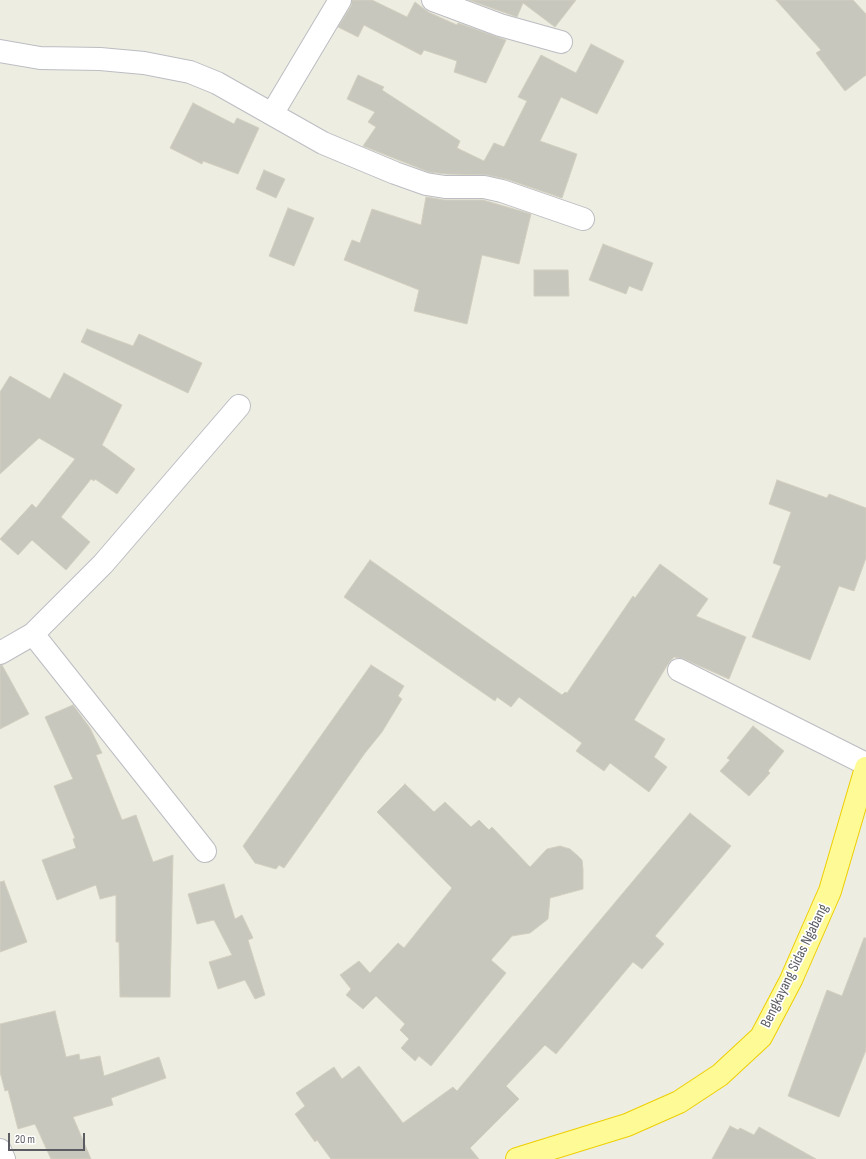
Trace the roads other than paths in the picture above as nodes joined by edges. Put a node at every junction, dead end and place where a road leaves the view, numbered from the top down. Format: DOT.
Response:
graph roads {
  1 [pos="340,0"];
  2 [pos="433,0"];
  3 [pos="561,42"];
  4 [pos="0,52"];
  5 [pos="272,114"];
  6 [pos="583,219"];
  7 [pos="239,406"];
  8 [pos="33,634"];
  9 [pos="0,653"];
  10 [pos="679,670"];
  11 [pos="866,764"];
  12 [pos="866,768"];
  13 [pos="205,851"];
  14 [pos="0,1150"];
  15 [pos="4,1159"];
  16 [pos="518,1159"];
  1 -- 5 [label="street"];
  2 -- 3 [label="street"];
  4 -- 5 [label="street"];
  5 -- 6 [label="street"];
  7 -- 8 [label="street"];
  8 -- 9 [label="street"];
  8 -- 13 [label="street"];
  10 -- 11 [label="street"];
  12 -- 16 [label="highway, Bengkayang Sidas Ngabang"];
  14 -- 15 [label="street"];
}
